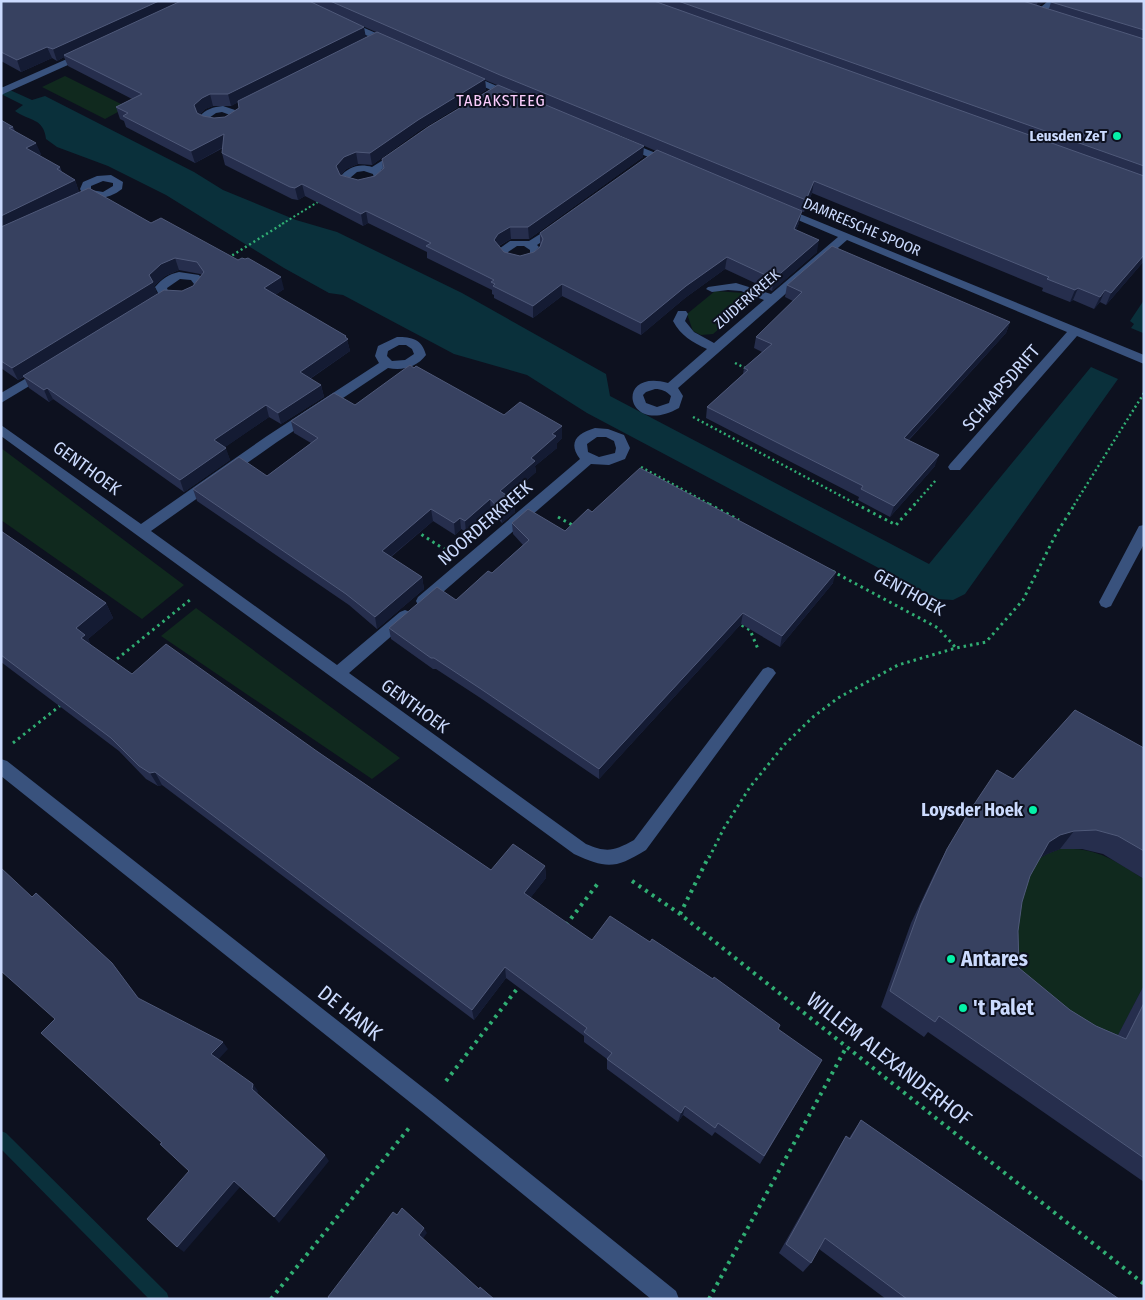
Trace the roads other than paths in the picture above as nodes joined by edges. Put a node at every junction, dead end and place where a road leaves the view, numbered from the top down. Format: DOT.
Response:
graph roads {
  1 [pos="1053,1"];
  2 [pos="1037,15"];
  3 [pos="336,19"];
  4 [pos="378,37"];
  5 [pos="362,45"];
  6 [pos="397,45"];
  7 [pos="96,48"];
  8 [pos="460,74"];
  9 [pos="1,92"];
  10 [pos="523,101"];
  11 [pos="620,141"];
  12 [pos="410,145"];
  13 [pos="682,167"];
  14 [pos="374,170"];
  15 [pos="772,205"];
  16 [pos="566,219"];
  17 [pos="845,236"];
  18 [pos="530,245"];
  19 [pos="712,288"];
  20 [pos="162,298"];
  21 [pos="772,299"];
  22 [pos="682,314"];
  23 [pos="1074,332"];
  24 [pos="713,350"];
  25 [pos="1144,360"];
  26 [pos="387,363"];
  27 [pos="52,367"];
  28 [pos="670,388"];
  29 [pos="1,399"];
  30 [pos="1,429"];
  31 [pos="588,459"];
  32 [pos="955,467"];
  33 [pos="1144,530"];
  34 [pos="141,531"];
  35 [pos="1106,602"];
  36 [pos="338,673"];
  37 [pos="768,673"];
  38 [pos="1,766"];
  39 [pos="668,1299"];
  1 -- 2 [label="street"];
  3 -- 4 [label="street"];
  4 -- 5 [label="street"];
  4 -- 6 [label="street"];
  7 -- 9 [label="street"];
  8 -- 10 [label="street"];
  11 -- 13 [label="street"];
  12 -- 14 [label="street"];
  15 -- 17 [label="street, DAMREESCHE SPOOR"];
  16 -- 18 [label="street"];
  17 -- 21 [label="street, ZUIDERKREEK"];
  17 -- 23 [label="street, DAMREESCHE SPOOR"];
  19 -- 21 [label="street"];
  20 -- 20 [label="street"];
  21 -- 24 [label="street, ZUIDERKREEK"];
  22 -- 24 [label="street"];
  23 -- 25 [label="street, DAMREESCHE SPOOR"];
  23 -- 32 [label="street, SCHAAPSDRIFT"];
  24 -- 28 [label="street, ZUIDERKREEK"];
  26 -- 34 [label="street"];
  27 -- 29 [label="street"];
  28 -- 28 [label="street"];
  30 -- 34 [label="street, GENTHOEK"];
  31 -- 31 [label="street"];
  31 -- 36 [label="street, NOORDERKREEK"];
  33 -- 35 [label="street"];
  34 -- 36 [label="street, GENTHOEK"];
  36 -- 37 [label="street, GENTHOEK"];
  38 -- 39 [label="street, DE HANK"];
}
